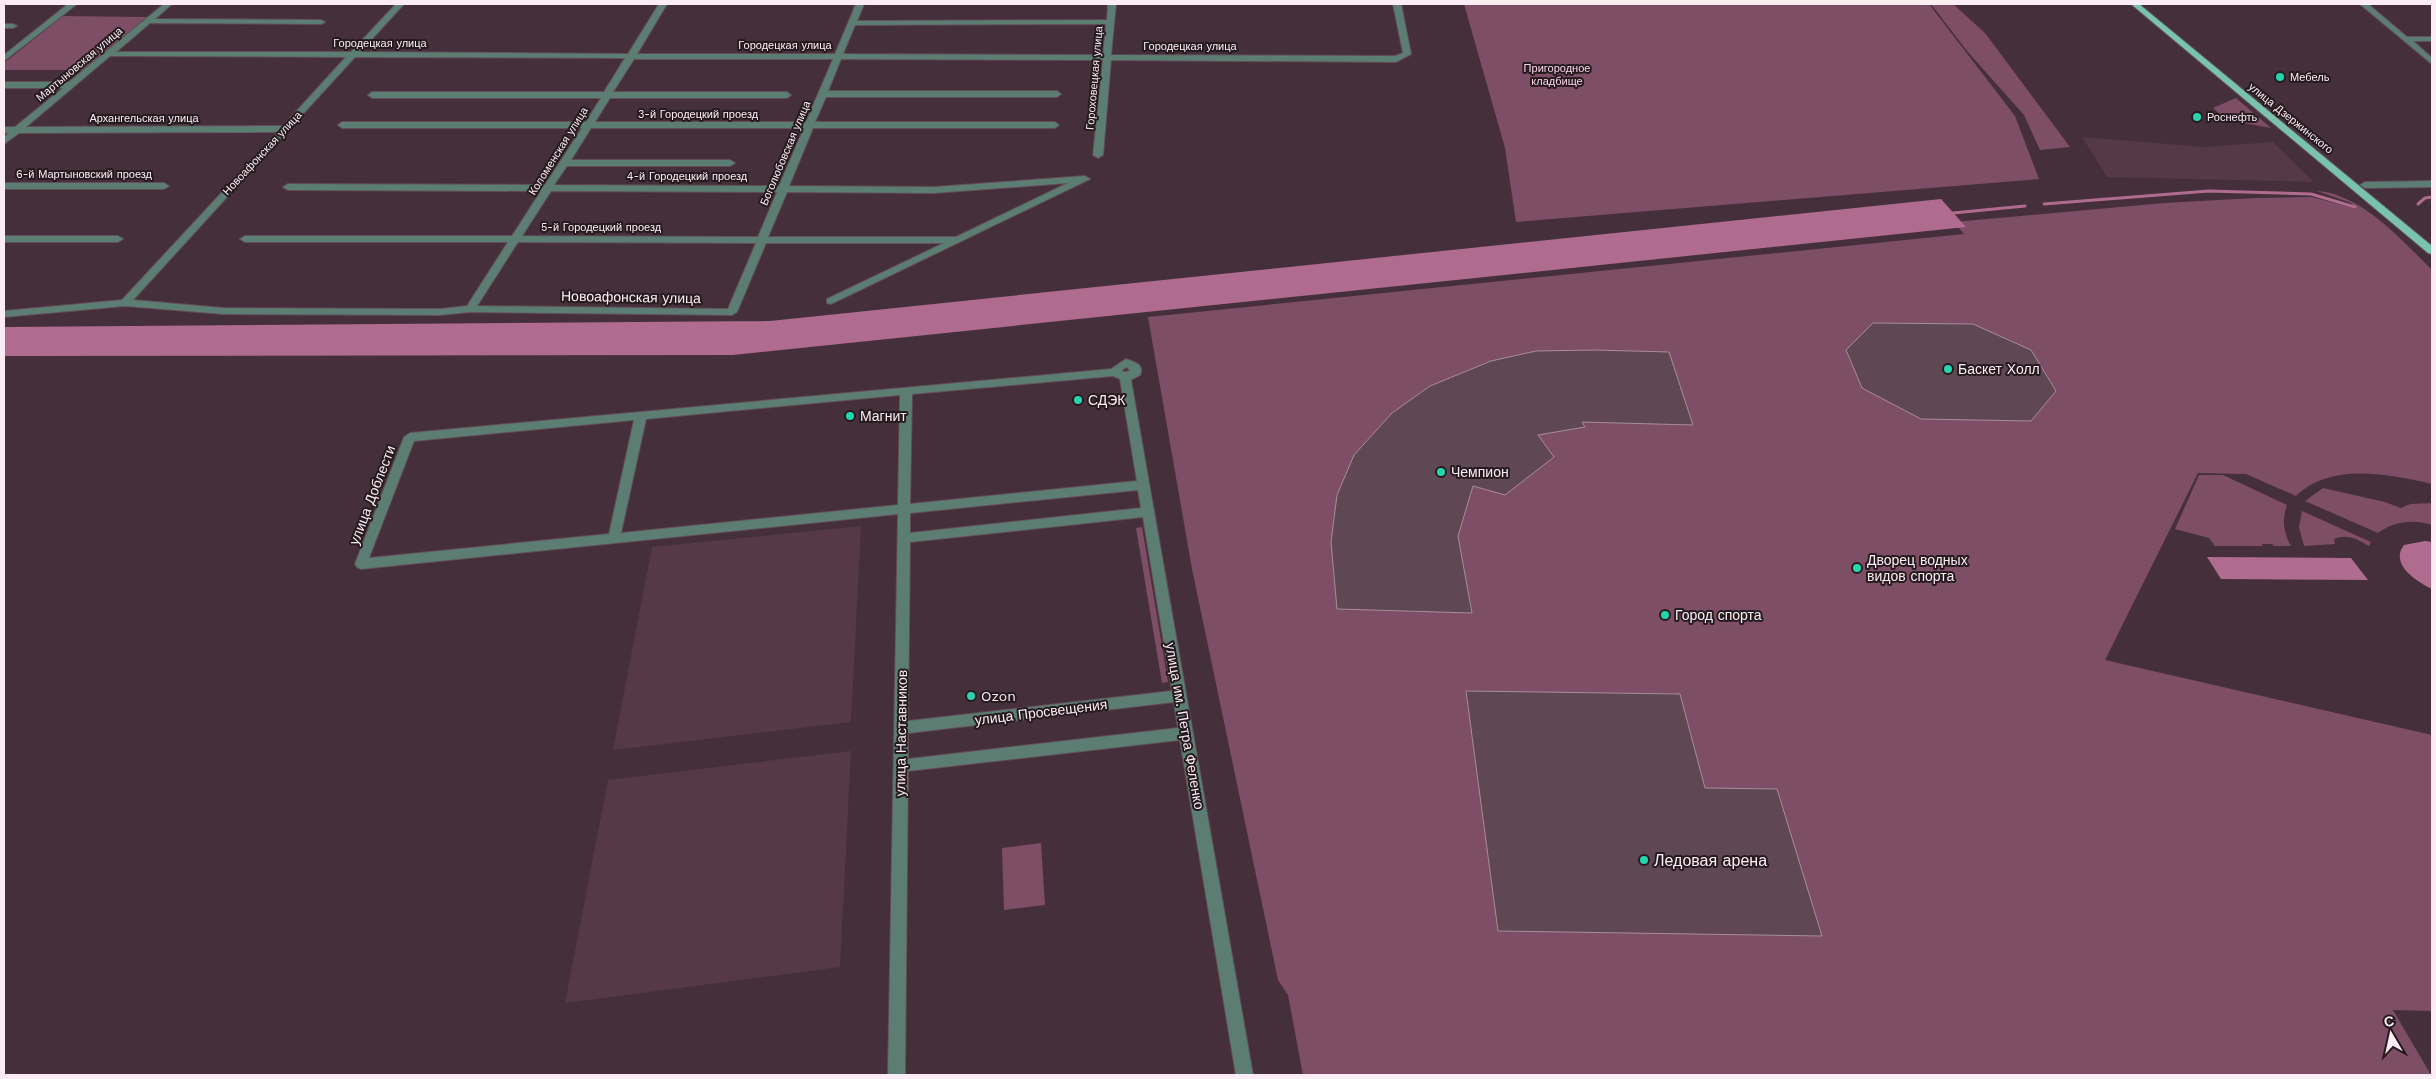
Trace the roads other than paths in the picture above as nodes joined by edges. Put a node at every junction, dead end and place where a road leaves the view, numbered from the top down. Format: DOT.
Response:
graph roads {
  1 [pos="73,4"];
  2 [pos="168,4"];
  3 [pos="400,4"];
  4 [pos="663,4"];
  5 [pos="860,4"];
  6 [pos="1112,4"];
  7 [pos="1397,4"];
  8 [pos="2135,4"];
  9 [pos="2145,4"];
  10 [pos="2364,4"];
  11 [pos="149,21"];
  12 [pos="321,22"];
  13 [pos="1110,22"];
  14 [pos="852,23"];
  15 [pos="4,26"];
  16 [pos="13,26"];
  17 [pos="2408,39"];
  18 [pos="2432,39"];
  19 [pos="111,54"];
  20 [pos="353,54"];
  21 [pos="631,56"];
  22 [pos="838,56"];
  23 [pos="1106,57"];
  24 [pos="4,59"];
  25 [pos="2432,62"];
  26 [pos="4,85"];
  27 [pos="72,85"];
  28 [pos="822,94"];
  29 [pos="1057,94"];
  30 [pos="372,95"];
  31 [pos="787,95"];
  32 [pos="606,96"];
  33 [pos="342,125"];
  34 [pos="588,126"];
  35 [pos="809,126"];
  36 [pos="1055,126"];
  37 [pos="284,129"];
  38 [pos="4,130"];
  39 [pos="17,130"];
  40 [pos="4,141"];
  41 [pos="1098,155"];
  42 [pos="564,163"];
  43 [pos="730,163"];
  44 [pos="2432,184"];
  45 [pos="2354,185"];
  46 [pos="2365,185"];
  47 [pos="4,186"];
  48 [pos="164,186"];
  49 [pos="288,187"];
  50 [pos="549,187"];
  51 [pos="784,187"];
  52 [pos="4,239"];
  53 [pos="118,239"];
  54 [pos="245,239"];
  55 [pos="515,239"];
  56 [pos="761,240"];
  57 [pos="957,240"];
  58 [pos="2432,240"];
  59 [pos="2432,251"];
  60 [pos="831,300"];
  61 [pos="125,303"];
  62 [pos="470,309"];
  63 [pos="732,312"];
  64 [pos="4,314"];
  65 [pos="906,391"];
  66 [pos="641,415"];
  67 [pos="1142,485"];
  68 [pos="903,509"];
  69 [pos="1147,512"];
  70 [pos="614,538"];
  71 [pos="903,538"];
  72 [pos="1180,696"];
  73 [pos="902,728"];
  74 [pos="1186,733"];
  75 [pos="901,766"];
  76 [pos="896,1075"];
  77 [pos="1245,1075"];
  1 -- 24 [label="street"];
  2 -- 11 [label="street, Мартыновская улица"];
  3 -- 20 [label="street, Новоафонская улица"];
  4 -- 21 [label="street, Коломенская улица"];
  5 -- 14 [label="street, Боголюбовская улица"];
  6 -- 13 [label="street, Гороховецкая улица"];
  7 -- 23 [label="street, Городецкая улица"];
  8 -- 45 [label="main road, улица Дзержинского"];
  9 -- 46 [label="main road, улица Дзержинского"];
  10 -- 17 [label="street"];
  11 -- 12 [label="street"];
  11 -- 19 [label="street, Мартыновская улица"];
  13 -- 14 [label="street"];
  13 -- 23 [label="street, Гороховецкая улица"];
  14 -- 22 [label="street, Боголюбовская улица"];
  15 -- 16 [label="street"];
  17 -- 18 [label="street"];
  17 -- 25 [label="street"];
  19 -- 20 [label="street, Городецкая улица"];
  19 -- 27 [label="street, Мартыновская улица"];
  20 -- 21 [label="street, Городецкая улица"];
  20 -- 37 [label="street, Новоафонская улица"];
  21 -- 22 [label="street, Городецкая улица"];
  21 -- 32 [label="street, Коломенская улица"];
  22 -- 23 [label="street, Городецкая улица"];
  22 -- 28 [label="street, Боголюбовская улица"];
  23 -- 41 [label="street, Гороховецкая улица"];
  26 -- 27 [label="street"];
  27 -- 39 [label="street, Мартыновская улица"];
  28 -- 29 [label="street"];
  28 -- 35 [label="street, Боголюбовская улица"];
  30 -- 32 [label="street"];
  31 -- 32 [label="street"];
  32 -- 34 [label="street, Коломенская улица"];
  33 -- 34 [label="street, 3-й Городецкий проезд"];
  34 -- 35 [label="street, 3-й Городецкий проезд"];
  34 -- 42 [label="street, Коломенская улица"];
  35 -- 36 [label="street, 3-й Городецкий проезд"];
  35 -- 51 [label="street, Боголюбовская улица"];
  37 -- 39 [label="street, Архангельская улица"];
  37 -- 61 [label="street, Новоафонская улица"];
  38 -- 39 [label="street, Архангельская улица"];
  39 -- 40 [label="street, Мартыновская улица"];
  42 -- 43 [label="street"];
  42 -- 50 [label="street, Коломенская улица"];
  44 -- 46 [label="street"];
  45 -- 46 [label="main road"];
  45 -- 59 [label="main road, улица Дзержинского"];
  46 -- 58 [label="main road, улица Дзержинского"];
  47 -- 48 [label="street, 6-й Мартыновский проезд"];
  49 -- 50 [label="street, 4-й Городецкий проезд"];
  50 -- 51 [label="street, 4-й Городецкий проезд"];
  50 -- 55 [label="street, Коломенская улица"];
  51 -- 56 [label="street, Боголюбовская улица"];
  51 -- 57 [label="street, 4-й Городецкий проезд"];
  52 -- 53 [label="street"];
  54 -- 55 [label="street, 5-й Городецкий проезд"];
  55 -- 56 [label="street, 5-й Городецкий проезд"];
  55 -- 62 [label="street, Коломенская улица"];
  56 -- 57 [label="street, 5-й Городецкий проезд"];
  56 -- 63 [label="street, Боголюбовская улица"];
  57 -- 60 [label="street"];
  61 -- 62 [label="street, Новоафонская улица"];
  61 -- 64 [label="street, Новоафонская улица"];
  62 -- 63 [label="street, Новоафонская улица"];
  65 -- 66 [label="street"];
  65 -- 67 [label="street, улица им. Петра Феленко"];
  65 -- 68 [label="street, улица Наставников"];
  66 -- 70 [label="street"];
  66 -- 70 [label="street, улица Доблести"];
  67 -- 68 [label="street"];
  67 -- 69 [label="street, улица им. Петра Феленко"];
  68 -- 70 [label="street"];
  68 -- 71 [label="street, улица Наставников"];
  69 -- 71 [label="street"];
  69 -- 72 [label="street, улица им. Петра Феленко"];
  71 -- 73 [label="street, улица Наставников"];
  72 -- 73 [label="street, улица Просвещения"];
  72 -- 74 [label="street, улица им. Петра Феленко"];
  73 -- 75 [label="street, улица Наставников"];
  74 -- 75 [label="street"];
  74 -- 77 [label="street, улица им. Петра Феленко"];
  75 -- 76 [label="street, улица Наставников"];
}
